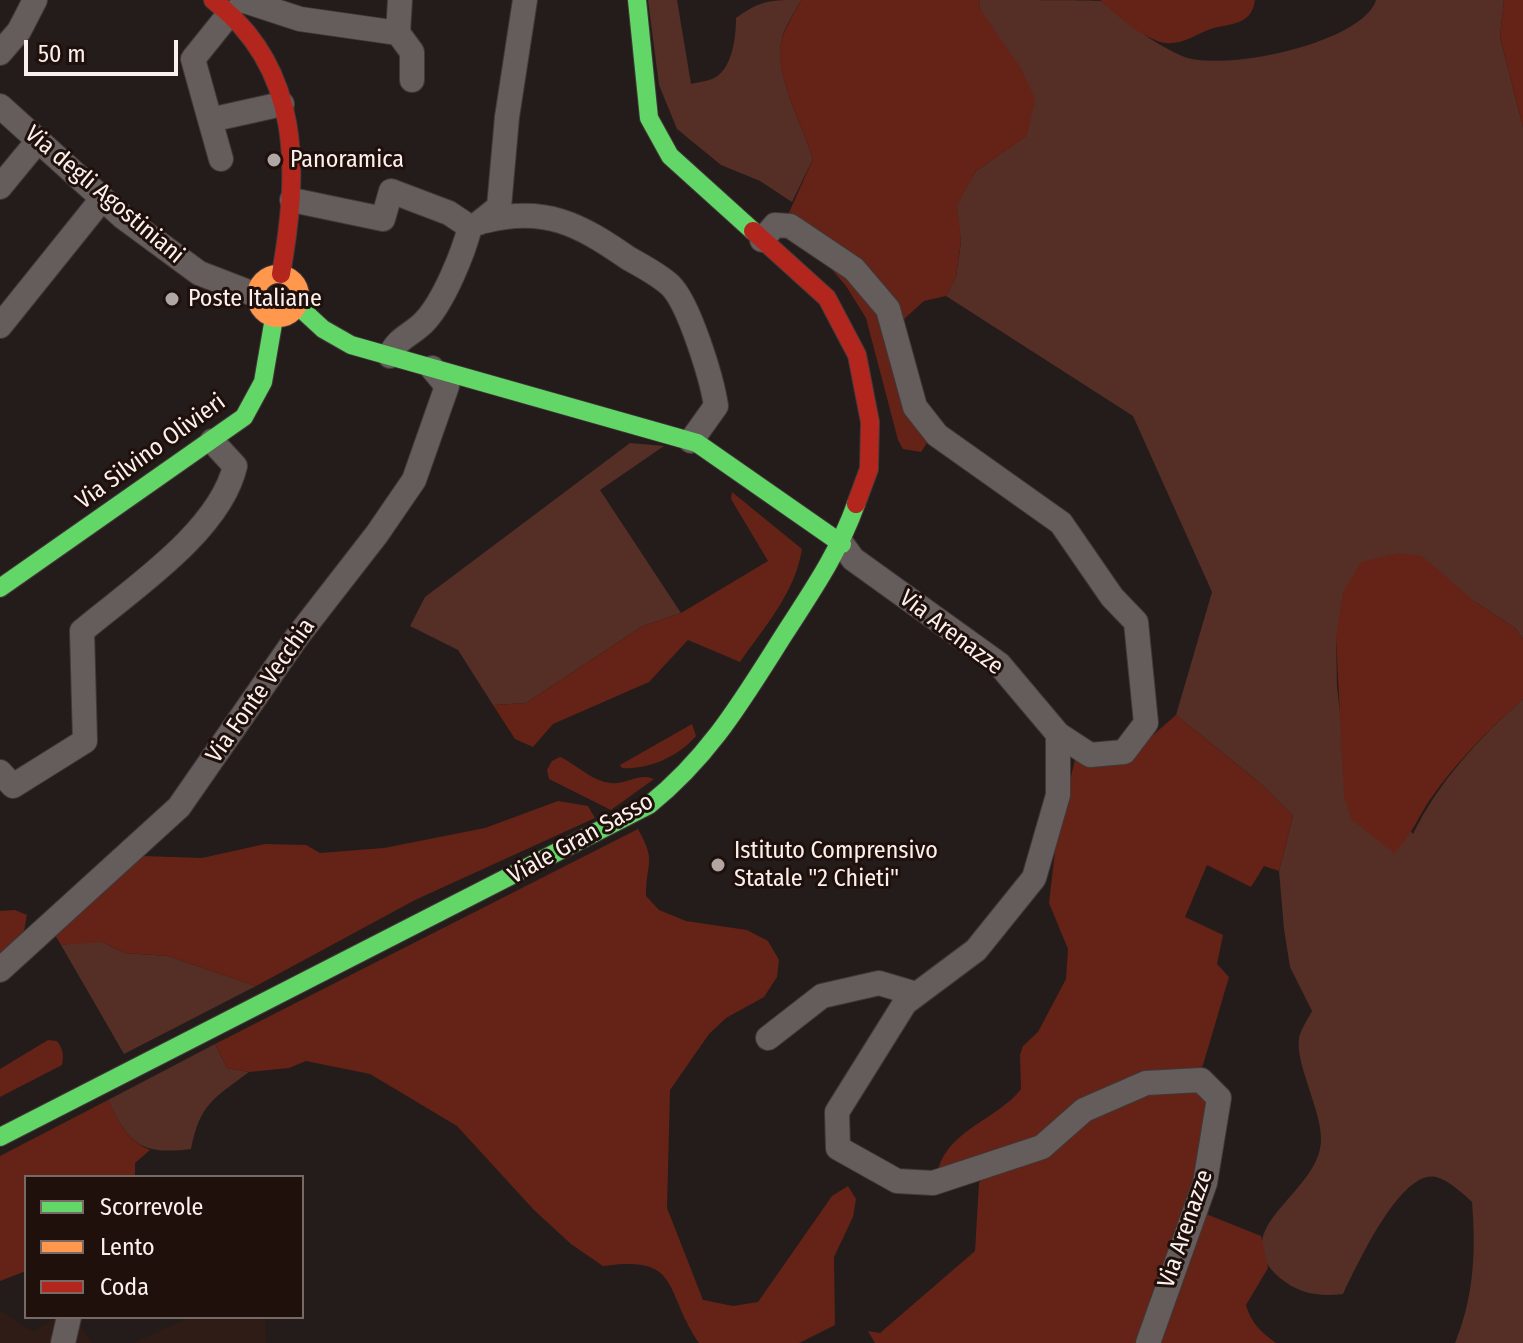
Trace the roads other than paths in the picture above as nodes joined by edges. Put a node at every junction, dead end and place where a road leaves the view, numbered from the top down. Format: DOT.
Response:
graph roads {
  1 [pos="35,0"];
  2 [pos="400,0"];
  3 [pos="525,0"];
  4 [pos="637,0"];
  5 [pos="228,4"];
  6 [pos="398,33"];
  7 [pos="0,53"];
  8 [pos="412,80"];
  9 [pos="282,104"];
  10 [pos="0,106"];
  11 [pos="210,120"];
  12 [pos="37,142"];
  13 [pos="221,159"];
  14 [pos="0,187"];
  15 [pos="102,199"];
  16 [pos="292,200"];
  17 [pos="477,224"];
  18 [pos="762,240"];
  19 [pos="281,274"];
  20 [pos="256,295"];
  21 [pos="9,298"];
  22 [pos="298,306"];
  23 [pos="274,318"];
  24 [pos="0,326"];
  25 [pos="390,356"];
  26 [pos="432,368"];
  27 [pos="212,441"];
  28 [pos="691,441"];
  29 [pos="842,544"];
  30 [pos="0,588"];
  31 [pos="1058,734"];
  32 [pos="0,772"];
  33 [pos="0,970"];
  34 [pos="916,994"];
  35 [pos="768,1038"];
  36 [pos="1,1137"];
  37 [pos="69,1319"];
  38 [pos="63,1343"];
  39 [pos="1148,1343"];
  1 -- 7 [label="street"];
  2 -- 6 [label="street"];
  3 -- 17 [label="street"];
  4 -- 18 [label="main road, Viale Gran Sasso"];
  5 -- 6 [label="street"];
  5 -- 9 [label="main road"];
  5 -- 11 [label="street"];
  6 -- 8 [label="street"];
  9 -- 11 [label="street"];
  9 -- 16 [label="main road"];
  10 -- 12 [label="street, Via degli Agostiniani"];
  11 -- 13 [label="street"];
  12 -- 14 [label="street"];
  12 -- 15 [label="street, Via degli Agostiniani"];
  15 -- 20 [label="street, Via degli Agostiniani"];
  15 -- 21 [label="street"];
  16 -- 17 [label="street"];
  16 -- 19 [label="main road"];
  17 -- 25 [label="street"];
  17 -- 28 [label="street"];
  18 -- 29 [label="main road, Viale Gran Sasso"];
  18 -- 31 [label="street"];
  19 -- 20 [label="main road"];
  19 -- 22 [label="main road"];
  20 -- 23 [label="main road"];
  21 -- 24 [label="street"];
  22 -- 23 [label="main road"];
  22 -- 25 [label="main road, Via Arenazze"];
  23 -- 27 [label="main road, Via Silvino Olivieri"];
  25 -- 26 [label="main road, Via Arenazze"];
  26 -- 28 [label="main road, Via Arenazze"];
  26 -- 33 [label="street, Via Fonte Vecchia"];
  27 -- 30 [label="main road, Via Silvino Olivieri"];
  27 -- 32 [label="street"];
  28 -- 29 [label="main road, Via Arenazze"];
  29 -- 31 [label="street, Via Arenazze"];
  29 -- 36 [label="main road, Viale Gran Sasso"];
  31 -- 34 [label="street, Via Arenazze"];
  34 -- 35 [label="street"];
  34 -- 39 [label="street, Via Arenazze"];
  37 -- 38 [label="street"];
}
